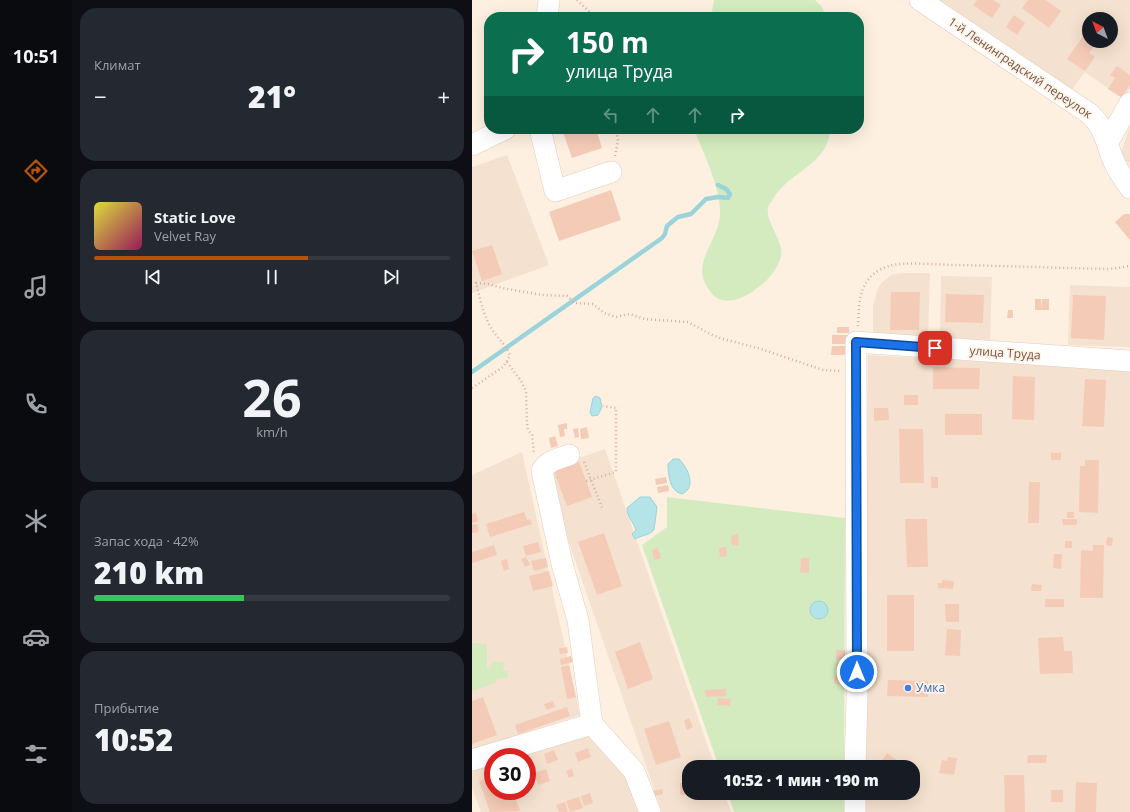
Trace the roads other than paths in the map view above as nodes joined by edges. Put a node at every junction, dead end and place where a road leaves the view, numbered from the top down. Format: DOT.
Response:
graph roads {
  1 [pos="549,0"];
  2 [pos="920,0"];
  3 [pos="548,12"];
  4 [pos="1130,103"];
  5 [pos="495,134"];
  6 [pos="541,134"];
  7 [pos="1108,142"];
  8 [pos="472,145"];
  9 [pos="611,172"];
  10 [pos="1130,188"];
  11 [pos="1130,361"];
  12 [pos="568,455"];
  13 [pos="592,724"];
  14 [pos="472,760"];
  15 [pos="855,760"];
  16 [pos="855,800"];
  17 [pos="650,812"];
  18 [pos="855,812"];
  1 -- 3 [label="street"];
  2 -- 7 [label="street, 1-й Ленинградский переулок"];
  4 -- 7 [label="street"];
  5 -- 8 [label="street"];
  6 -- 9 [label="street"];
  7 -- 10 [label="street, 1-й Ленинградский переулок"];
  11 -- 15 [label="street, улица Труда"];
  12 -- 13 [label="street"];
  13 -- 14 [label="street"];
  13 -- 17 [label="street"];
  16 -- 18 [label="street"];
}
